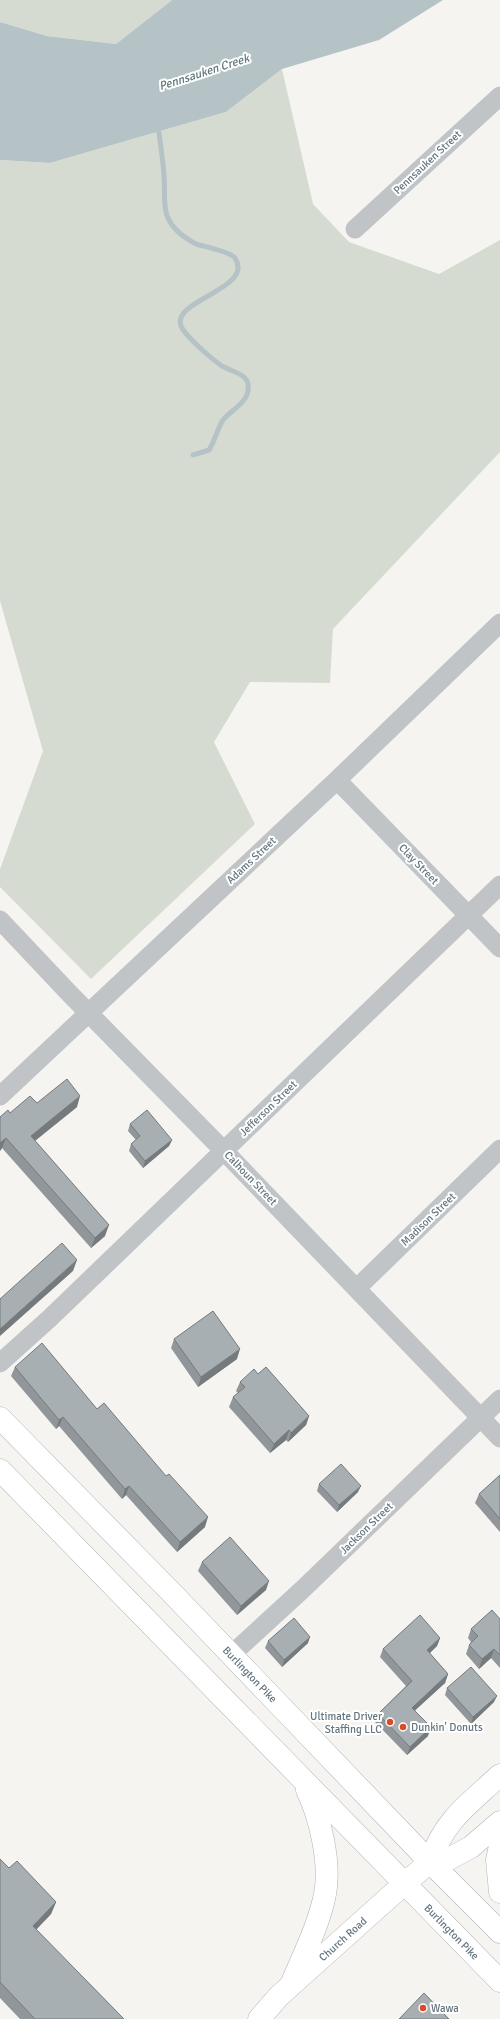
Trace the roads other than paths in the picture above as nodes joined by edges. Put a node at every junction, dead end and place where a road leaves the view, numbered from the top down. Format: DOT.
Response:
graph roads {
  1 [pos="500,96"];
  2 [pos="355,229"];
  3 [pos="500,623"];
  4 [pos="338,780"];
  5 [pos="500,885"];
  6 [pos="468,915"];
  7 [pos="0,920"];
  8 [pos="500,948"];
  9 [pos="88,1012"];
  10 [pos="0,1096"];
  11 [pos="500,1149"];
  12 [pos="224,1151"];
  13 [pos="357,1288"];
  14 [pos="0,1363"];
  15 [pos="500,1399"];
  16 [pos="0,1418"];
  17 [pos="481,1418"];
  18 [pos="500,1438"];
  19 [pos="0,1470"];
  20 [pos="231,1655"];
  21 [pos="500,1775"];
  22 [pos="301,1778"];
  23 [pos="500,1822"];
  24 [pos="500,1846"];
  25 [pos="430,1862"];
  26 [pos="405,1883"];
  27 [pos="500,1892"];
  28 [pos="500,1932"];
  29 [pos="500,1981"];
  30 [pos="291,1985"];
  31 [pos="259,2019"];
  1 -- 2 [label="street, Pennsauken Street"];
  3 -- 4 [label="street, Adams Street"];
  4 -- 6 [label="street, Clay Street"];
  4 -- 9 [label="street, Adams Street"];
  5 -- 6 [label="street, Jefferson Street"];
  6 -- 8 [label="street, Clay Street"];
  6 -- 12 [label="street, Jefferson Street"];
  7 -- 9 [label="street, Calhoun Street"];
  9 -- 10 [label="street, Adams Street"];
  9 -- 12 [label="street, Calhoun Street"];
  11 -- 13 [label="street, Madison Street"];
  12 -- 13 [label="street, Calhoun Street"];
  12 -- 14 [label="street, Jefferson Street"];
  13 -- 17 [label="street, Calhoun Street"];
  15 -- 17 [label="street, Jackson Street"];
  16 -- 20 [label="main road, Burlington Pike"];
  17 -- 18 [label="street, Calhoun Street"];
  17 -- 20 [label="street, Jackson Street"];
  19 -- 22 [label="main road, Burlington Pike"];
  20 -- 25 [label="main road, Burlington Pike"];
  21 -- 25 [label="main road"];
  22 -- 26 [label="main road, Burlington Pike"];
  22 -- 30 [label="main road"];
  23 -- 25 [label="main road"];
  24 -- 27 [label="main road"];
  25 -- 26 [label="main road, Church Road"];
  25 -- 28 [label="main road, Burlington Pike"];
  26 -- 29 [label="main road, Burlington Pike"];
  26 -- 30 [label="main road, Church Road"];
  30 -- 31 [label="main road, Church Road"];
}
